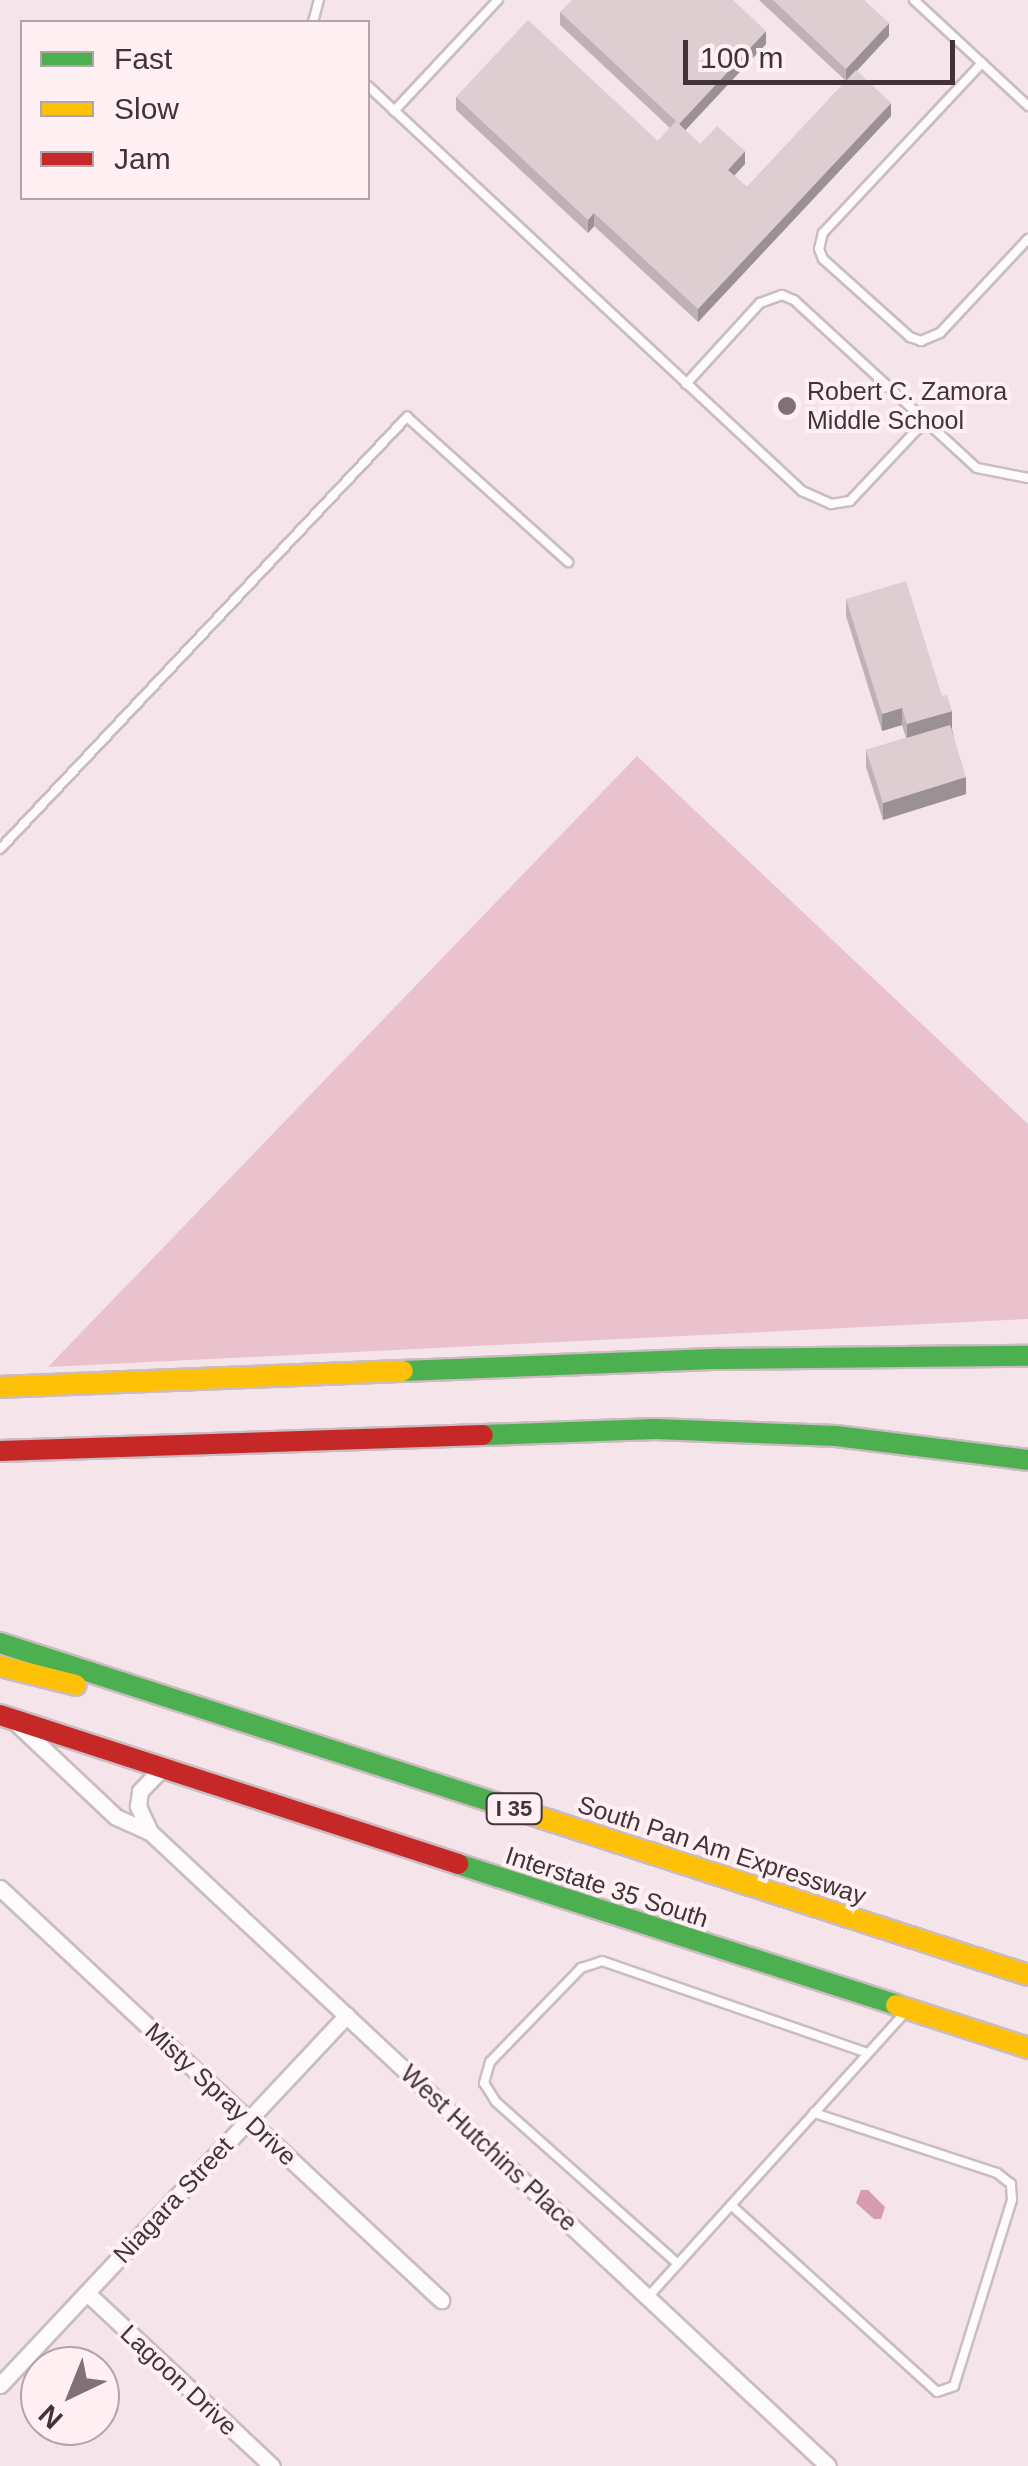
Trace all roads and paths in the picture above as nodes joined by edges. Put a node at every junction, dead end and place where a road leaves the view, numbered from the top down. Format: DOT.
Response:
graph roads {
  1 [pos="498,0"];
  2 [pos="914,0"];
  3 [pos="982,63"];
  4 [pos="370,88"];
  5 [pos="1028,106"];
  6 [pos="394,111"];
  7 [pos="1028,239"];
  8 [pos="686,384"];
  9 [pos="925,421"];
  10 [pos="1028,478"];
  11 [pos="568,562"];
  12 [pos="0,849"];
  13 [pos="1028,1356"];
  14 [pos="0,1387"];
  15 [pos="0,1450"];
  16 [pos="1028,1460"];
  17 [pos="0,1643"];
  18 [pos="0,1666"];
  19 [pos="191,1705"];
  20 [pos="6,1718"];
  21 [pos="162,1769"];
  22 [pos="150,1832"];
  23 [pos="0,1888"];
  24 [pos="1028,1975"];
  25 [pos="907,2010"];
  26 [pos="347,2015"];
  27 [pos="1028,2048"];
  28 [pos="868,2053"];
  29 [pos="814,2113"];
  30 [pos="248,2119"];
  31 [pos="731,2205"];
  32 [pos="678,2264"];
  33 [pos="86,2293"];
  34 [pos="648,2297"];
  35 [pos="442,2300"];
  36 [pos="0,2385"];
  37 [pos="272,2466"];
  38 [pos="828,2466"];
  1 -- 6 [label="lane"];
  2 -- 3 [label="lane"];
  3 -- 5 [label="lane"];
  3 -- 7 [label="lane"];
  4 -- 6 [label="lane"];
  6 -- 8 [label="lane"];
  8 -- 9 [label="lane"];
  8 -- 9 [label="lane"];
  9 -- 10 [label="lane"];
  11 -- 12 [label="lane"];
  13 -- 14 [label="main road"];
  15 -- 16 [label="main road"];
  17 -- 19 [label="main road, South Pan Am Expressway / I 35"];
  18 -- 19 [label="main road"];
  19 -- 24 [label="main road, South Pan Am Expressway / I 35"];
  20 -- 21 [label="main road, Interstate 35 South"];
  20 -- 22 [label="street, West Hutchins Place"];
  21 -- 22 [label="street"];
  21 -- 25 [label="main road, Interstate 35 South"];
  22 -- 26 [label="street, West Hutchins Place"];
  23 -- 30 [label="street, Misty Spray Drive"];
  25 -- 27 [label="main road, Interstate 35 South"];
  25 -- 28 [label="lane"];
  26 -- 30 [label="street, Niagara Street"];
  26 -- 34 [label="street, West Hutchins Place"];
  28 -- 29 [label="lane"];
  28 -- 32 [label="lane"];
  29 -- 31 [label="lane"];
  29 -- 31 [label="lane"];
  30 -- 33 [label="street, Niagara Street"];
  30 -- 35 [label="street, Misty Spray Drive"];
  31 -- 32 [label="lane"];
  32 -- 34 [label="lane"];
  33 -- 36 [label="street, Niagara Street"];
  33 -- 37 [label="street, Lagoon Drive"];
  34 -- 38 [label="street, West Hutchins Place"];
}
